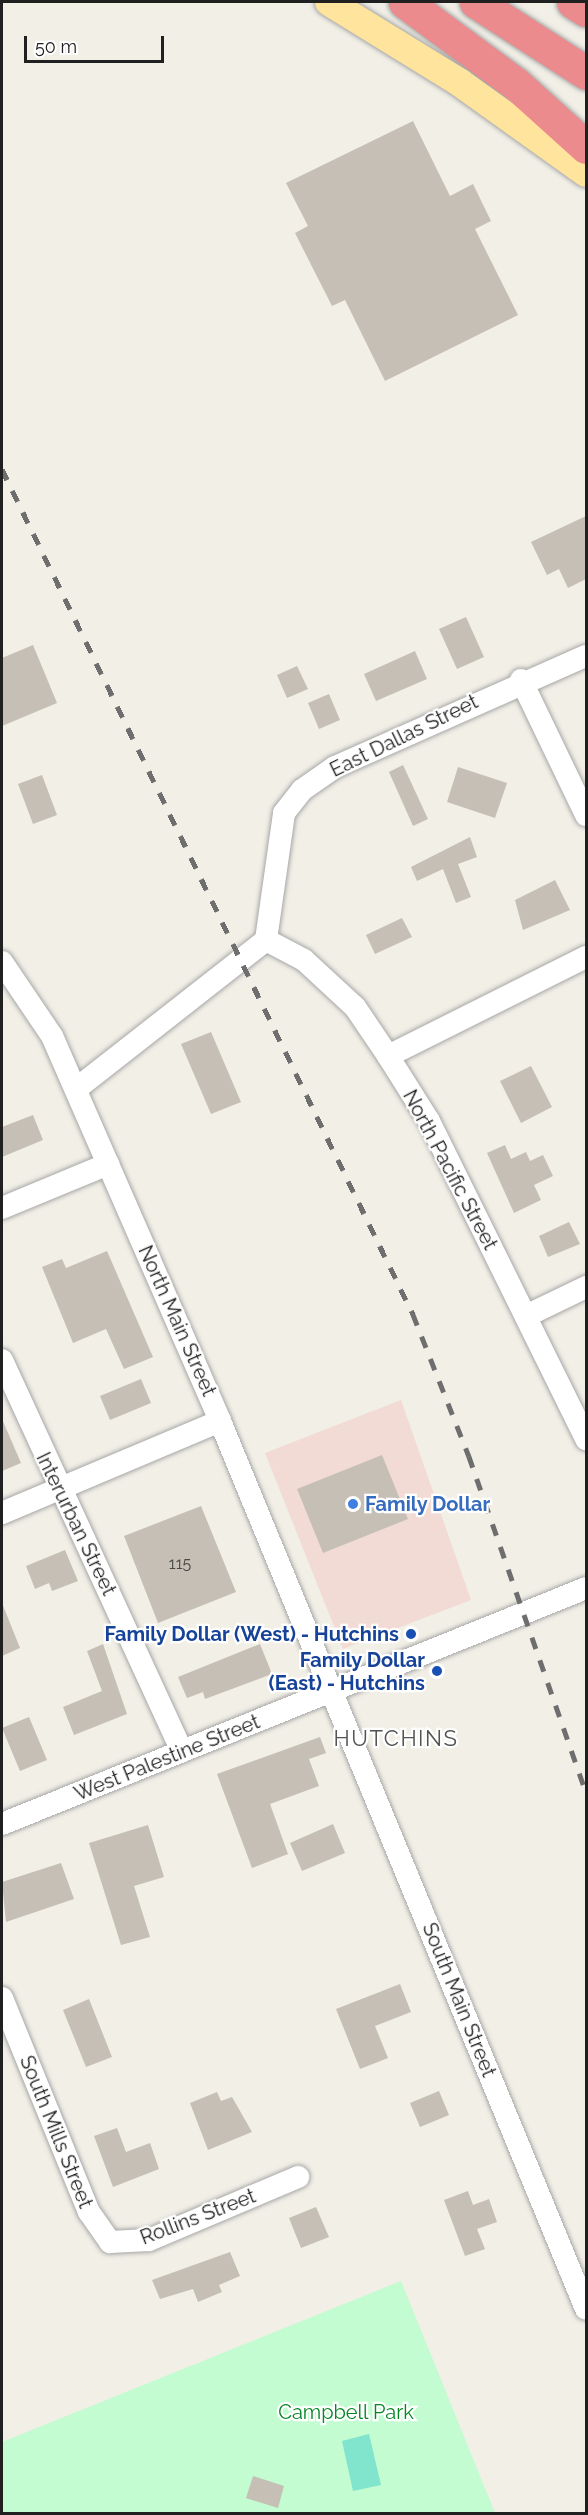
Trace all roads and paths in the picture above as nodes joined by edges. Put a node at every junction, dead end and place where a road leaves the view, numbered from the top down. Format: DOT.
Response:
graph roads {
  1 [pos="329,2"];
  2 [pos="405,2"];
  3 [pos="476,2"];
  4 [pos="573,2"];
  5 [pos="586,10"];
  6 [pos="586,73"];
  7 [pos="586,147"];
  8 [pos="586,173"];
  9 [pos="586,656"];
  10 [pos="521,680"];
  11 [pos="586,815"];
  12 [pos="266,940"];
  13 [pos="586,957"];
  14 [pos="2,962"];
  15 [pos="388,1056"];
  16 [pos="76,1089"];
  17 [pos="108,1164"];
  18 [pos="2,1208"];
  19 [pos="586,1287"];
  20 [pos="526,1316"];
  21 [pos="2,1360"];
  22 [pos="220,1420"];
  23 [pos="586,1439"];
  24 [pos="57,1489"];
  25 [pos="2,1513"];
  26 [pos="586,1588"];
  27 [pos="332,1691"];
  28 [pos="182,1752"];
  29 [pos="2,1824"];
  30 [pos="2,1998"];
  31 [pos="298,2177"];
  32 [pos="99,2232"];
  33 [pos="586,2309"];
  1 -- 8 [label="main road"];
  2 -- 7 [label="highway"];
  3 -- 6 [label="highway"];
  4 -- 5 [label="highway"];
  9 -- 10 [label="street, East Dallas Street"];
  10 -- 11 [label="street"];
  10 -- 12 [label="street, East Dallas Street"];
  12 -- 15 [label="street, North Pacific Street"];
  12 -- 16 [label="street"];
  13 -- 15 [label="street"];
  14 -- 16 [label="street, North Main Street"];
  15 -- 20 [label="street, North Pacific Street"];
  16 -- 17 [label="street, North Main Street"];
  17 -- 18 [label="street"];
  17 -- 22 [label="street, North Main Street"];
  19 -- 20 [label="street"];
  20 -- 23 [label="street, North Pacific Street"];
  21 -- 24 [label="street, Interurban Street"];
  22 -- 24 [label="street"];
  22 -- 27 [label="street, North Main Street"];
  24 -- 25 [label="street"];
  24 -- 28 [label="street, Interurban Street"];
  26 -- 27 [label="street, West Palestine Street"];
  27 -- 28 [label="street, West Palestine Street"];
  27 -- 33 [label="street, South Main Street"];
  28 -- 29 [label="street, West Palestine Street"];
  30 -- 32 [label="street, South Mills Street"];
  31 -- 32 [label="street, Rollins Street"];
}
